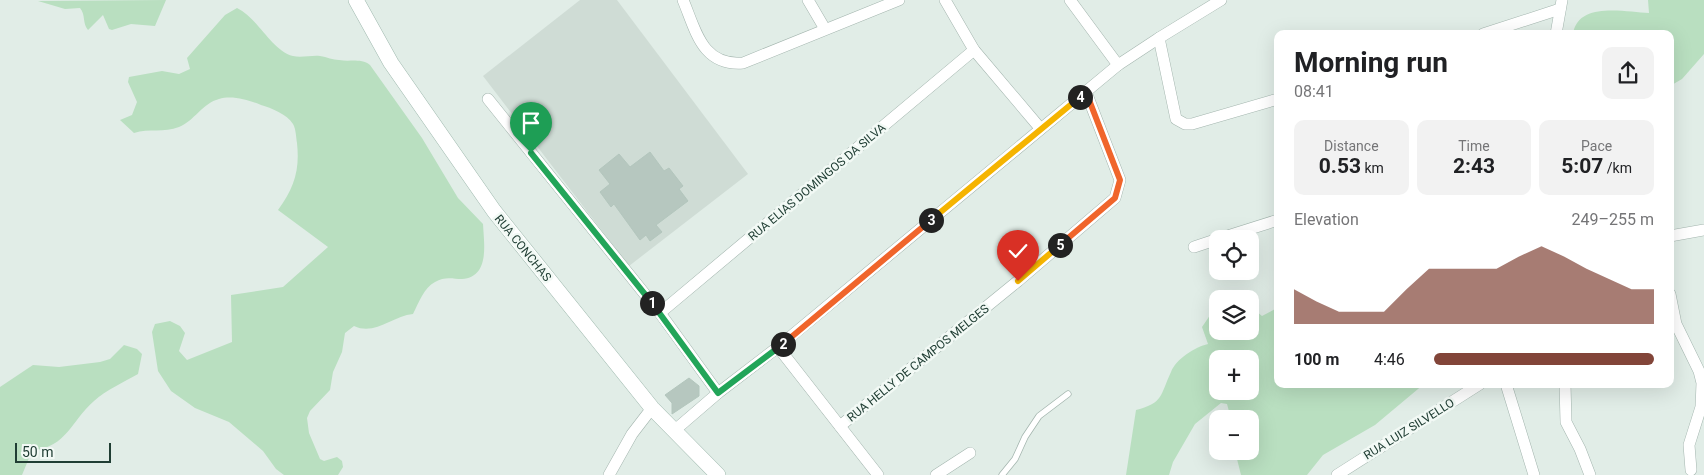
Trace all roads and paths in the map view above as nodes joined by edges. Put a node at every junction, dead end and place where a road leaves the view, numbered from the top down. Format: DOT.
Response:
graph roads {
  1 [pos="356,0"];
  2 [pos="683,0"];
  3 [pos="808,0"];
  4 [pos="899,0"];
  5 [pos="945,0"];
  6 [pos="1070,0"];
  7 [pos="1216,1"];
  8 [pos="1561,5"];
  9 [pos="825,30"];
  10 [pos="1494,30"];
  11 [pos="1557,30"];
  12 [pos="1159,38"];
  13 [pos="974,50"];
  14 [pos="1118,65"];
  15 [pos="1086,92"];
  16 [pos="488,99"];
  17 [pos="1274,100"];
  18 [pos="1040,128"];
  19 [pos="1274,221"];
  20 [pos="1246,230"];
  21 [pos="1704,230"];
  22 [pos="1674,235"];
  23 [pos="1209,242"];
  24 [pos="1194,246"];
  25 [pos="660,313"];
  26 [pos="1674,314"];
  27 [pos="778,348"];
  28 [pos="1474,388"];
  29 [pos="1507,388"];
  30 [pos="1566,388"];
  31 [pos="718,393"];
  32 [pos="1068,394"];
  33 [pos="652,408"];
  34 [pos="840,426"];
  35 [pos="674,430"];
  36 [pos="970,454"];
  37 [pos="1691,470"];
  38 [pos="609,475"];
  39 [pos="718,475"];
  40 [pos="878,475"];
  41 [pos="936,475"];
  42 [pos="1002,475"];
  43 [pos="1337,475"];
  44 [pos="1534,475"];
  45 [pos="1590,475"];
  1 -- 33 [label="main road, RUA CONCHAS"];
  2 -- 9 [label="street"];
  3 -- 9 [label="street"];
  4 -- 9 [label="street"];
  5 -- 13 [label="street"];
  6 -- 14 [label="street"];
  7 -- 12 [label="street"];
  8 -- 10 [label="street"];
  8 -- 11 [label="street"];
  12 -- 14 [label="street"];
  12 -- 17 [label="street"];
  13 -- 18 [label="street"];
  13 -- 25 [label="street, RUA ELIAS DOMINGOS DA SILVA"];
  14 -- 15 [label="street"];
  15 -- 18 [label="street"];
  15 -- 34 [label="street, RUA HELLY DE CAMPOS MELGES"];
  16 -- 25 [label="street"];
  18 -- 27 [label="street"];
  19 -- 20 [label="street"];
  21 -- 22 [label="street"];
  23 -- 24 [label="street"];
  25 -- 31 [label="street"];
  26 -- 37 [label="street"];
  27 -- 31 [label="street"];
  27 -- 34 [label="street"];
  28 -- 43 [label="street, RUA LUIZ SILVELLO"];
  29 -- 44 [label="street"];
  30 -- 45 [label="street"];
  31 -- 35 [label="street"];
  32 -- 42 [label="lane"];
  33 -- 35 [label="main road, RUA CONCHAS"];
  33 -- 38 [label="street"];
  34 -- 40 [label="street"];
  35 -- 39 [label="main road, RUA CONCHAS"];
  36 -- 41 [label="street"];
}
